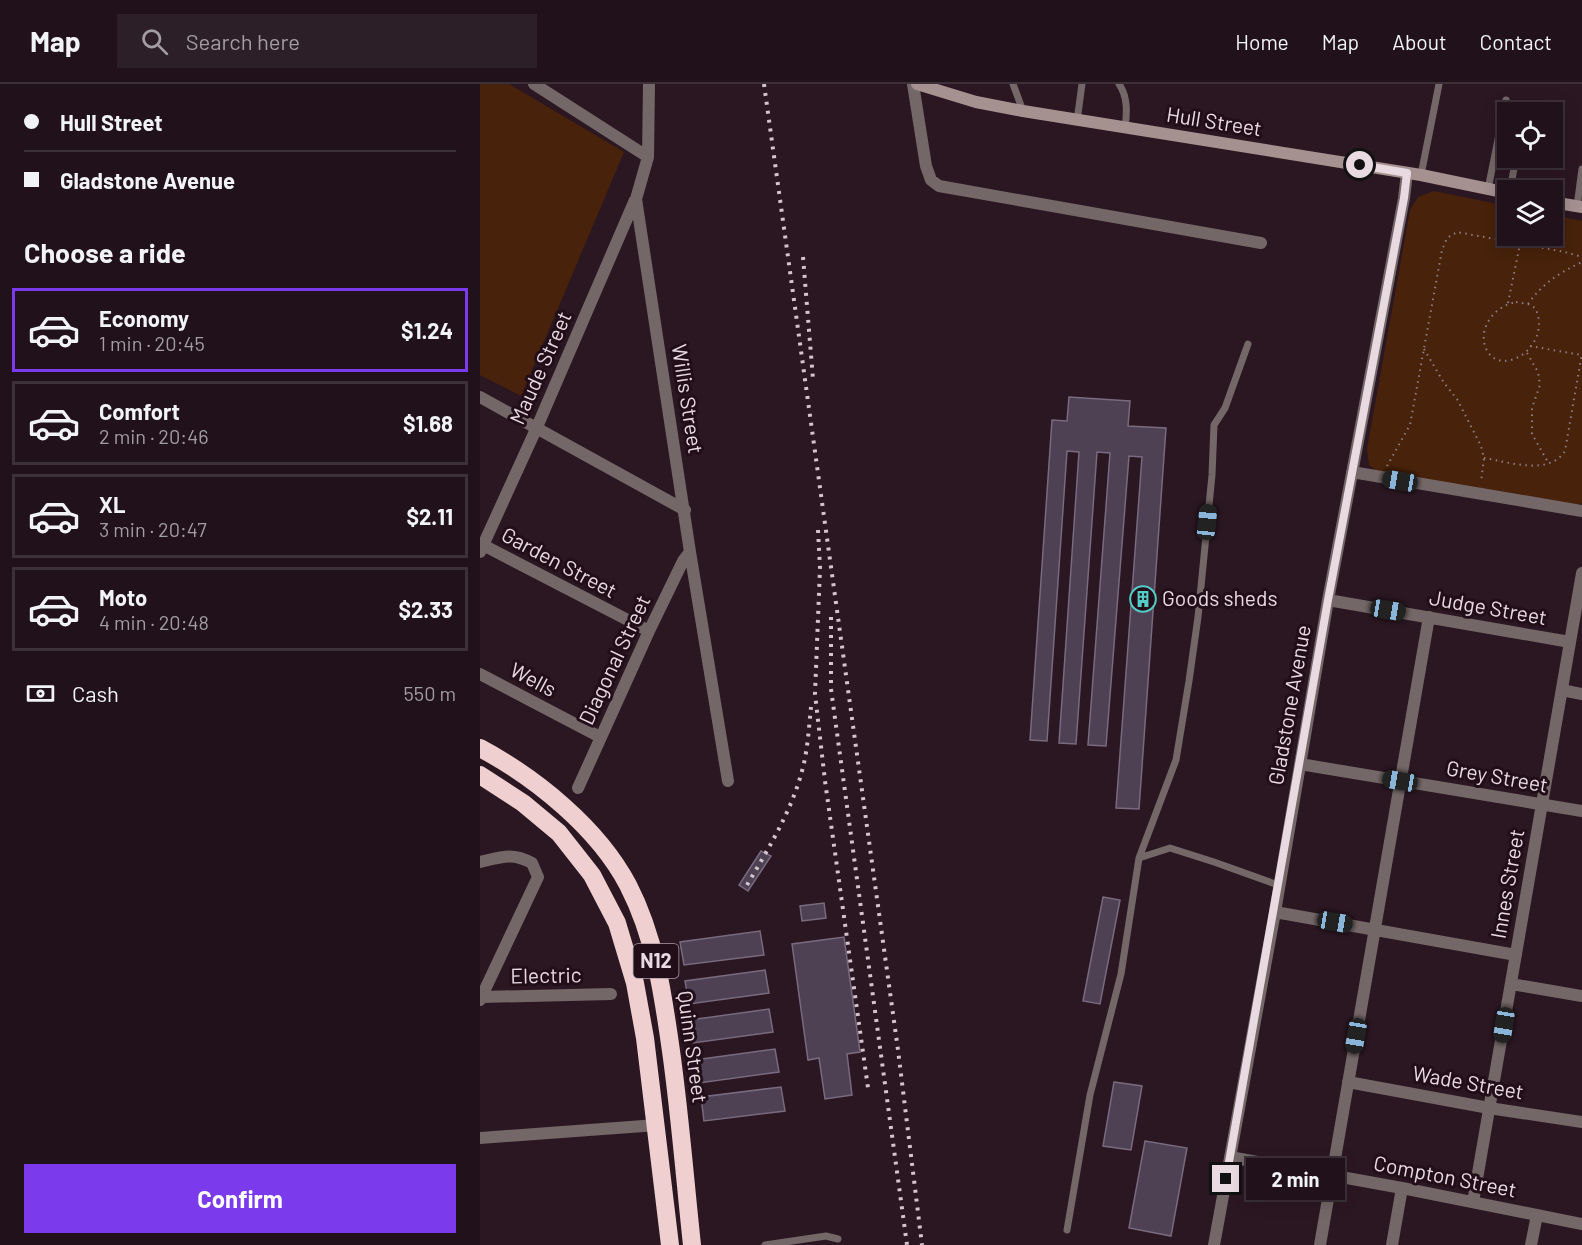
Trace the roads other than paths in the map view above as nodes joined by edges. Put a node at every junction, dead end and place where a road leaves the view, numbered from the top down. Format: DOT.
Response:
graph roads {
  1 [pos="534,84"];
  2 [pos="649,84"];
  3 [pos="915,84"];
  4 [pos="1013,84"];
  5 [pos="1082,84"];
  6 [pos="1119,84"];
  7 [pos="1439,84"];
  8 [pos="1506,100"];
  9 [pos="1023,111"];
  10 [pos="1077,121"];
  11 [pos="1125,128"];
  12 [pos="648,157"];
  13 [pos="1582,169"];
  14 [pos="1407,173"];
  15 [pos="1421,175"];
  16 [pos="1488,189"];
  17 [pos="1497,190"];
  18 [pos="636,199"];
  19 [pos="1563,204"];
  20 [pos="1579,206"];
  21 [pos="1261,243"];
  22 [pos="1248,344"];
  23 [pos="480,397"];
  24 [pos="537,427"];
  25 [pos="1352,472"];
  26 [pos="685,510"];
  27 [pos="1582,511"];
  28 [pos="482,548"];
  29 [pos="690,552"];
  30 [pos="1582,573"];
  31 [pos="1328,600"];
  32 [pos="1429,617"];
  33 [pos="649,631"];
  34 [pos="1570,642"];
  35 [pos="480,674"];
  36 [pos="1562,690"];
  37 [pos="1582,694"];
  38 [pos="600,737"];
  39 [pos="480,748"];
  40 [pos="1300,764"];
  41 [pos="480,775"];
  42 [pos="728,781"];
  43 [pos="1400,781"];
  44 [pos="578,788"];
  45 [pos="1542,805"];
  46 [pos="1582,812"];
  47 [pos="1139,858"];
  48 [pos="480,862"];
  49 [pos="1278,885"];
  50 [pos="1275,912"];
  51 [pos="1375,930"];
  52 [pos="1516,955"];
  53 [pos="1511,984"];
  54 [pos="611,994"];
  55 [pos="1582,996"];
  56 [pos="481,999"];
  57 [pos="1348,1082"];
  58 [pos="1490,1108"];
  59 [pos="1582,1122"];
  60 [pos="657,1125"];
  61 [pos="480,1138"];
  62 [pos="1230,1157"];
  63 [pos="1332,1175"];
  64 [pos="1402,1188"];
  65 [pos="1473,1202"];
  66 [pos="1537,1215"];
  67 [pos="1582,1224"];
  68 [pos="1067,1230"];
  69 [pos="838,1243"];
  70 [pos="670,1245"];
  71 [pos="692,1245"];
  72 [pos="765,1245"];
  73 [pos="1214,1245"];
  74 [pos="1320,1245"];
  75 [pos="1392,1245"];
  76 [pos="1531,1245"];
  1 -- 12 [label="street"];
  2 -- 12 [label="street, Willis Street"];
  3 -- 9 [label="street, Hull Street"];
  3 -- 21 [label="street"];
  4 -- 9 [label="lane"];
  5 -- 10 [label="lane"];
  6 -- 11 [label="lane"];
  7 -- 15 [label="lane"];
  8 -- 16 [label="lane"];
  9 -- 10 [label="street, Hull Street"];
  10 -- 11 [label="street, Hull Street"];
  11 -- 14 [label="street, Hull Street"];
  12 -- 18 [label="street, Willis Street"];
  13 -- 20 [label="lane"];
  14 -- 15 [label="street, Hull Street"];
  14 -- 25 [label="street, Gladstone Avenue"];
  15 -- 16 [label="street, Hull Street"];
  16 -- 17 [label="street, Hull Street"];
  18 -- 24 [label="street, Maude Street"];
  18 -- 26 [label="street, Willis Street"];
  19 -- 20 [label="street"];
  22 -- 47 [label="lane"];
  23 -- 24 [label="street"];
  24 -- 26 [label="street"];
  24 -- 28 [label="street, Maude Street"];
  25 -- 27 [label="street"];
  25 -- 31 [label="street, Gladstone Avenue"];
  26 -- 29 [label="street, Willis Street"];
  28 -- 33 [label="street, Garden Street"];
  29 -- 33 [label="street, Diagonal Street"];
  29 -- 42 [label="street, Willis Street"];
  30 -- 34 [label="street, Innes Street"];
  31 -- 32 [label="street, Judge Street"];
  31 -- 40 [label="street, Gladstone Avenue"];
  32 -- 34 [label="street, Judge Street"];
  32 -- 43 [label="street"];
  33 -- 38 [label="street, Diagonal Street"];
  34 -- 36 [label="street, Innes Street"];
  35 -- 38 [label="street, Wells"];
  36 -- 37 [label="street"];
  36 -- 45 [label="street, Innes Street"];
  38 -- 44 [label="street, Diagonal Street"];
  39 -- 71 [label="highway, Quinn Street / N12"];
  40 -- 43 [label="street, Grey Street"];
  40 -- 49 [label="street, Gladstone Avenue"];
  41 -- 60 [label="highway, N12"];
  43 -- 45 [label="street, Grey Street"];
  43 -- 51 [label="street"];
  45 -- 46 [label="street, Grey Street"];
  45 -- 52 [label="street, Innes Street"];
  47 -- 49 [label="lane"];
  47 -- 68 [label="lane"];
  48 -- 56 [label="street"];
  49 -- 50 [label="street, Gladstone Avenue"];
  50 -- 51 [label="street"];
  50 -- 62 [label="street, Gladstone Avenue"];
  51 -- 52 [label="street"];
  51 -- 57 [label="street"];
  52 -- 53 [label="street, Innes Street"];
  53 -- 55 [label="street"];
  53 -- 58 [label="street, Innes Street"];
  54 -- 56 [label="street, Electric"];
  57 -- 58 [label="street, Wade Street"];
  57 -- 63 [label="street"];
  58 -- 59 [label="street, Wade Street"];
  58 -- 65 [label="street, Innes Street"];
  60 -- 61 [label="street"];
  60 -- 70 [label="highway, N12"];
  62 -- 63 [label="street, Compton Street"];
  62 -- 73 [label="street, Gladstone Avenue"];
  63 -- 64 [label="street, Compton Street"];
  63 -- 74 [label="street"];
  64 -- 65 [label="street, Compton Street"];
  64 -- 75 [label="street"];
  65 -- 66 [label="street, Compton Street"];
  66 -- 67 [label="street, Compton Street"];
  66 -- 76 [label="street"];
  69 -- 72 [label="lane"];
}
